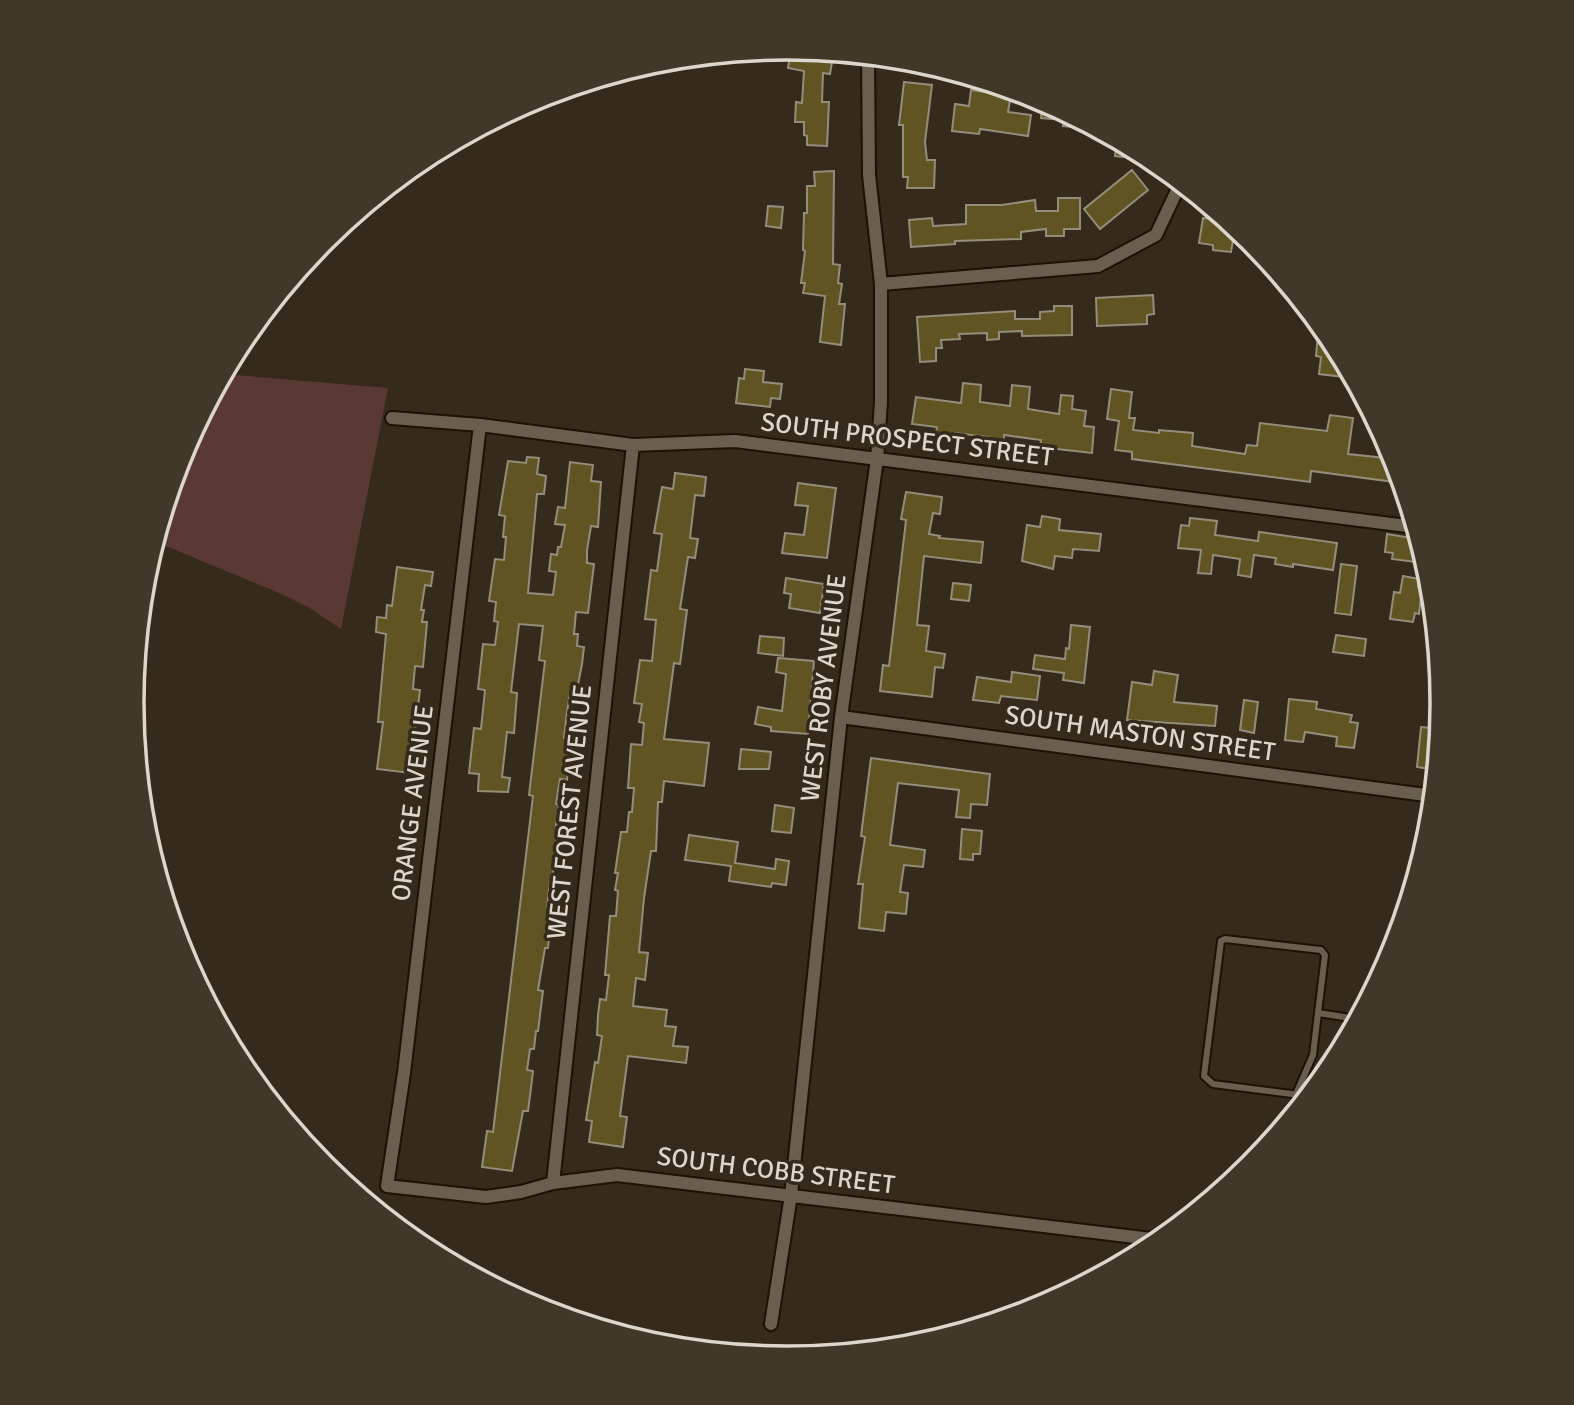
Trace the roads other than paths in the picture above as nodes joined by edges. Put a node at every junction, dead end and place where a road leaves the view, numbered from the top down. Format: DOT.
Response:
graph roads {
  1 [pos="868,65"];
  2 [pos="1177,191"];
  3 [pos="881,284"];
  4 [pos="392,418"];
  5 [pos="480,425"];
  6 [pos="633,445"];
  7 [pos="877,459"];
  8 [pos="1405,526"];
  9 [pos="841,717"];
  10 [pos="1423,795"];
  11 [pos="1318,1013"];
  12 [pos="1347,1018"];
  13 [pos="1296,1094"];
  14 [pos="553,1183"];
  15 [pos="387,1186"];
  16 [pos="791,1195"];
  17 [pos="1143,1238"];
  18 [pos="771,1324"];
  1 -- 3 [label="street, WEST ROBY AVENUE"];
  2 -- 3 [label="street"];
  3 -- 7 [label="street, WEST ROBY AVENUE"];
  4 -- 5 [label="street, SOUTH PROSPECT STREET"];
  5 -- 6 [label="street, SOUTH PROSPECT STREET"];
  5 -- 15 [label="street, ORANGE AVENUE"];
  6 -- 7 [label="street, SOUTH PROSPECT STREET"];
  6 -- 14 [label="street, WEST FOREST AVENUE"];
  7 -- 8 [label="street, SOUTH PROSPECT STREET"];
  7 -- 9 [label="street, WEST ROBY AVENUE"];
  9 -- 10 [label="street, SOUTH MASTON STREET"];
  9 -- 16 [label="street, WEST ROBY AVENUE"];
  11 -- 12 [label="lane"];
  11 -- 13 [label="lane"];
  11 -- 13 [label="lane"];
  14 -- 15 [label="street, SOUTH COBB STREET"];
  14 -- 16 [label="street, SOUTH COBB STREET"];
  16 -- 17 [label="street, SOUTH COBB STREET"];
  16 -- 18 [label="street, WEST ROBY AVENUE"];
}
